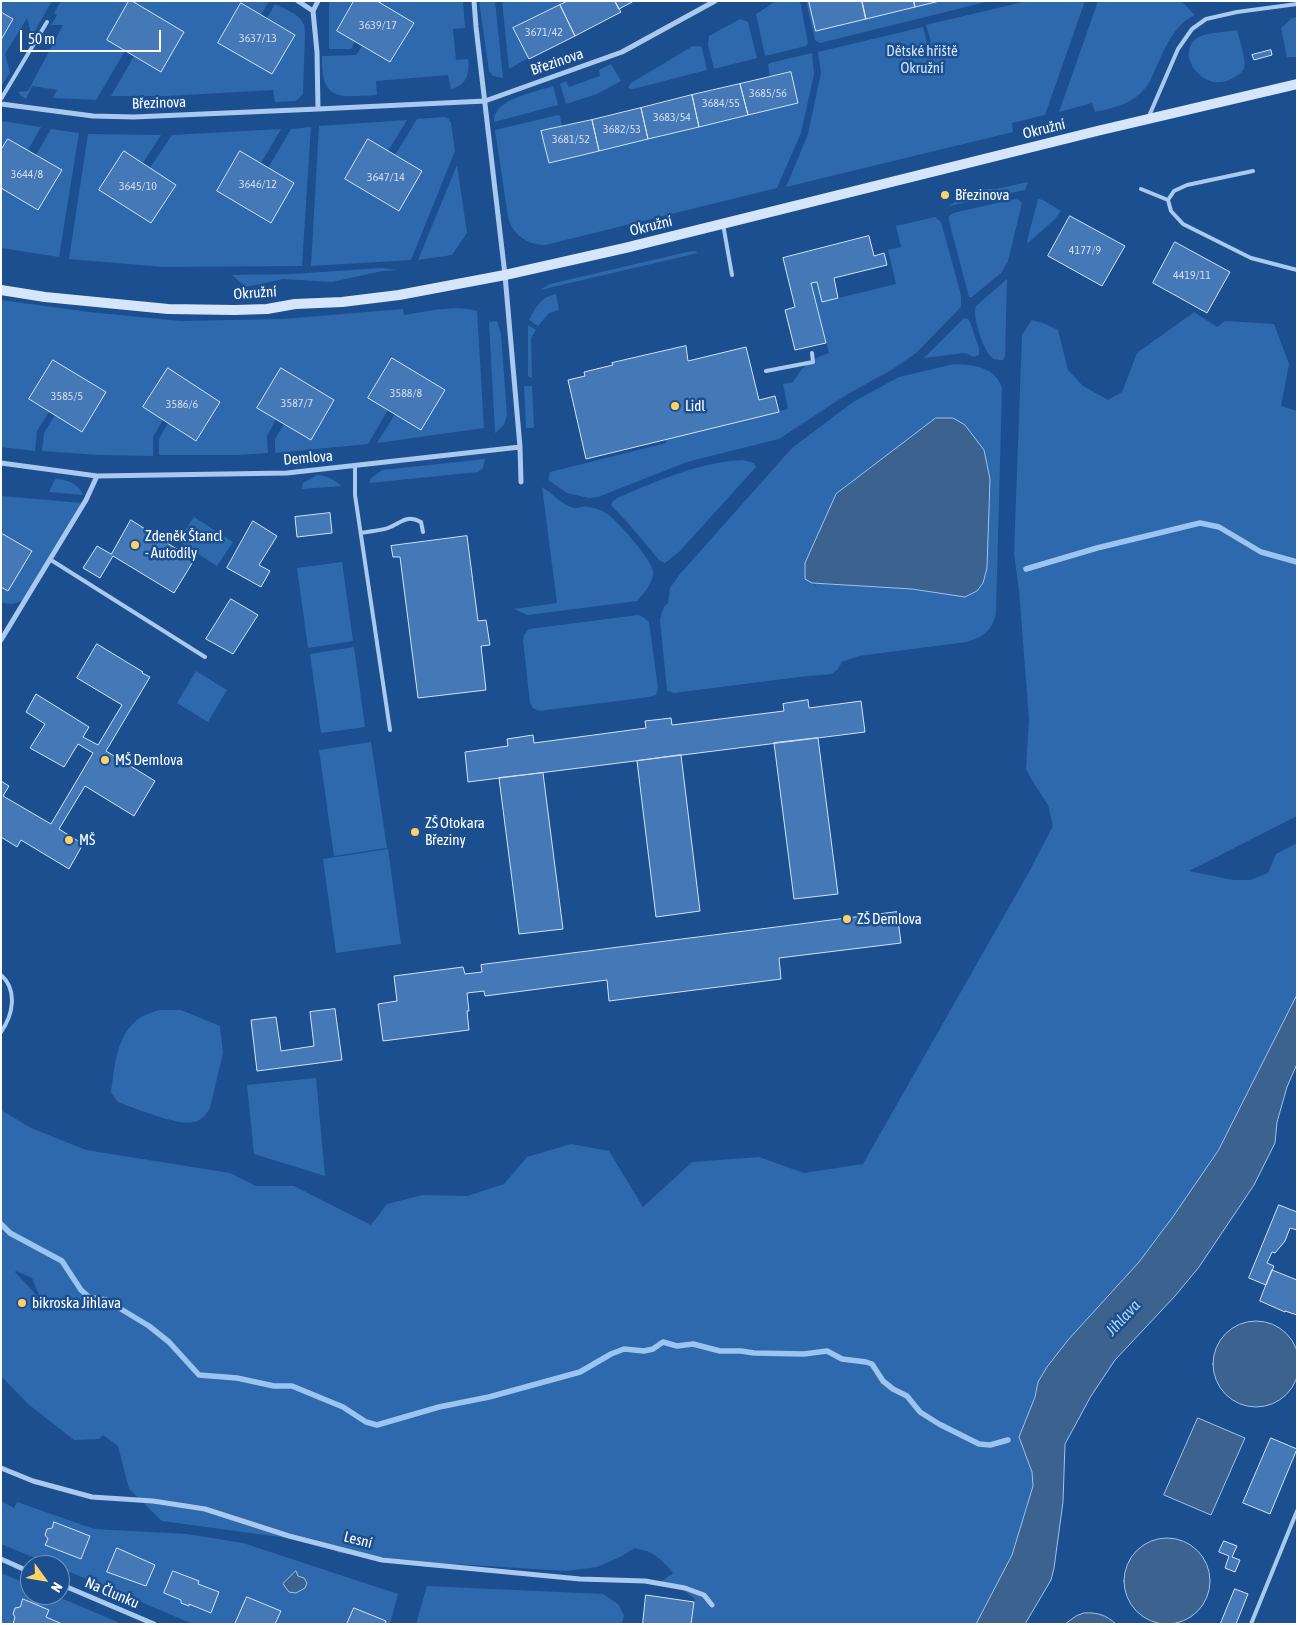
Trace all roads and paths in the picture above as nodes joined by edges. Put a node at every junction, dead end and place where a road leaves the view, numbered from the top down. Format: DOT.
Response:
graph roads {
  1 [pos="298,1"];
  2 [pos="318,1"];
  3 [pos="474,1"];
  4 [pos="715,1"];
  5 [pos="1297,4"];
  6 [pos="313,11"];
  7 [pos="47,22"];
  8 [pos="1296,85"];
  9 [pos="1,99"];
  10 [pos="485,100"];
  11 [pos="1,104"];
  12 [pos="318,110"];
  13 [pos="1149,118"];
  14 [pos="1253,171"];
  15 [pos="1141,189"];
  16 [pos="1168,200"];
  17 [pos="723,224"];
  18 [pos="1297,270"];
  19 [pos="505,275"];
  20 [pos="732,275"];
  21 [pos="1,290"];
  22 [pos="812,353"];
  23 [pos="766,371"];
  24 [pos="520,447"];
  25 [pos="1,463"];
  26 [pos="355,466"];
  27 [pos="97,476"];
  28 [pos="521,482"];
  29 [pos="423,532"];
  30 [pos="361,533"];
  31 [pos="51,560"];
  32 [pos="1,640"];
  33 [pos="205,657"];
  34 [pos="390,730"];
  35 [pos="1,975"];
  36 [pos="2,1029"];
  37 [pos="1,1468"];
  38 [pos="1297,1510"];
  39 [pos="1,1559"];
  40 [pos="20,1568"];
  41 [pos="70,1588"];
  42 [pos="712,1605"];
  43 [pos="154,1624"];
  44 [pos="1251,1624"];
  1 -- 6 [label="street"];
  2 -- 6 [label="street"];
  3 -- 10 [label="street"];
  4 -- 10 [label="street, Březinova"];
  5 -- 13 [label="lane"];
  6 -- 12 [label="street"];
  7 -- 9 [label="lane"];
  8 -- 13 [label="street, Okružní"];
  10 -- 12 [label="street, Březinova"];
  10 -- 19 [label="street"];
  11 -- 12 [label="street, Březinova"];
  13 -- 17 [label="street, Okružní"];
  14 -- 16 [label="lane"];
  15 -- 16 [label="lane"];
  16 -- 18 [label="lane"];
  17 -- 19 [label="street, Okružní"];
  17 -- 20 [label="lane"];
  19 -- 21 [label="street, Okružní"];
  19 -- 24 [label="street"];
  22 -- 23 [label="lane"];
  24 -- 26 [label="street, Demlova"];
  24 -- 28 [label="street"];
  25 -- 27 [label="street, Demlova"];
  26 -- 27 [label="street, Demlova"];
  26 -- 30 [label="lane"];
  27 -- 31 [label="street"];
  29 -- 30 [label="lane"];
  30 -- 34 [label="lane"];
  31 -- 32 [label="street"];
  31 -- 33 [label="lane"];
  35 -- 36 [label="lane"];
  37 -- 42 [label="street, Lesní"];
  38 -- 44 [label="lane"];
  39 -- 40 [label="street"];
  41 -- 43 [label="street, Na Člunku"];
}
